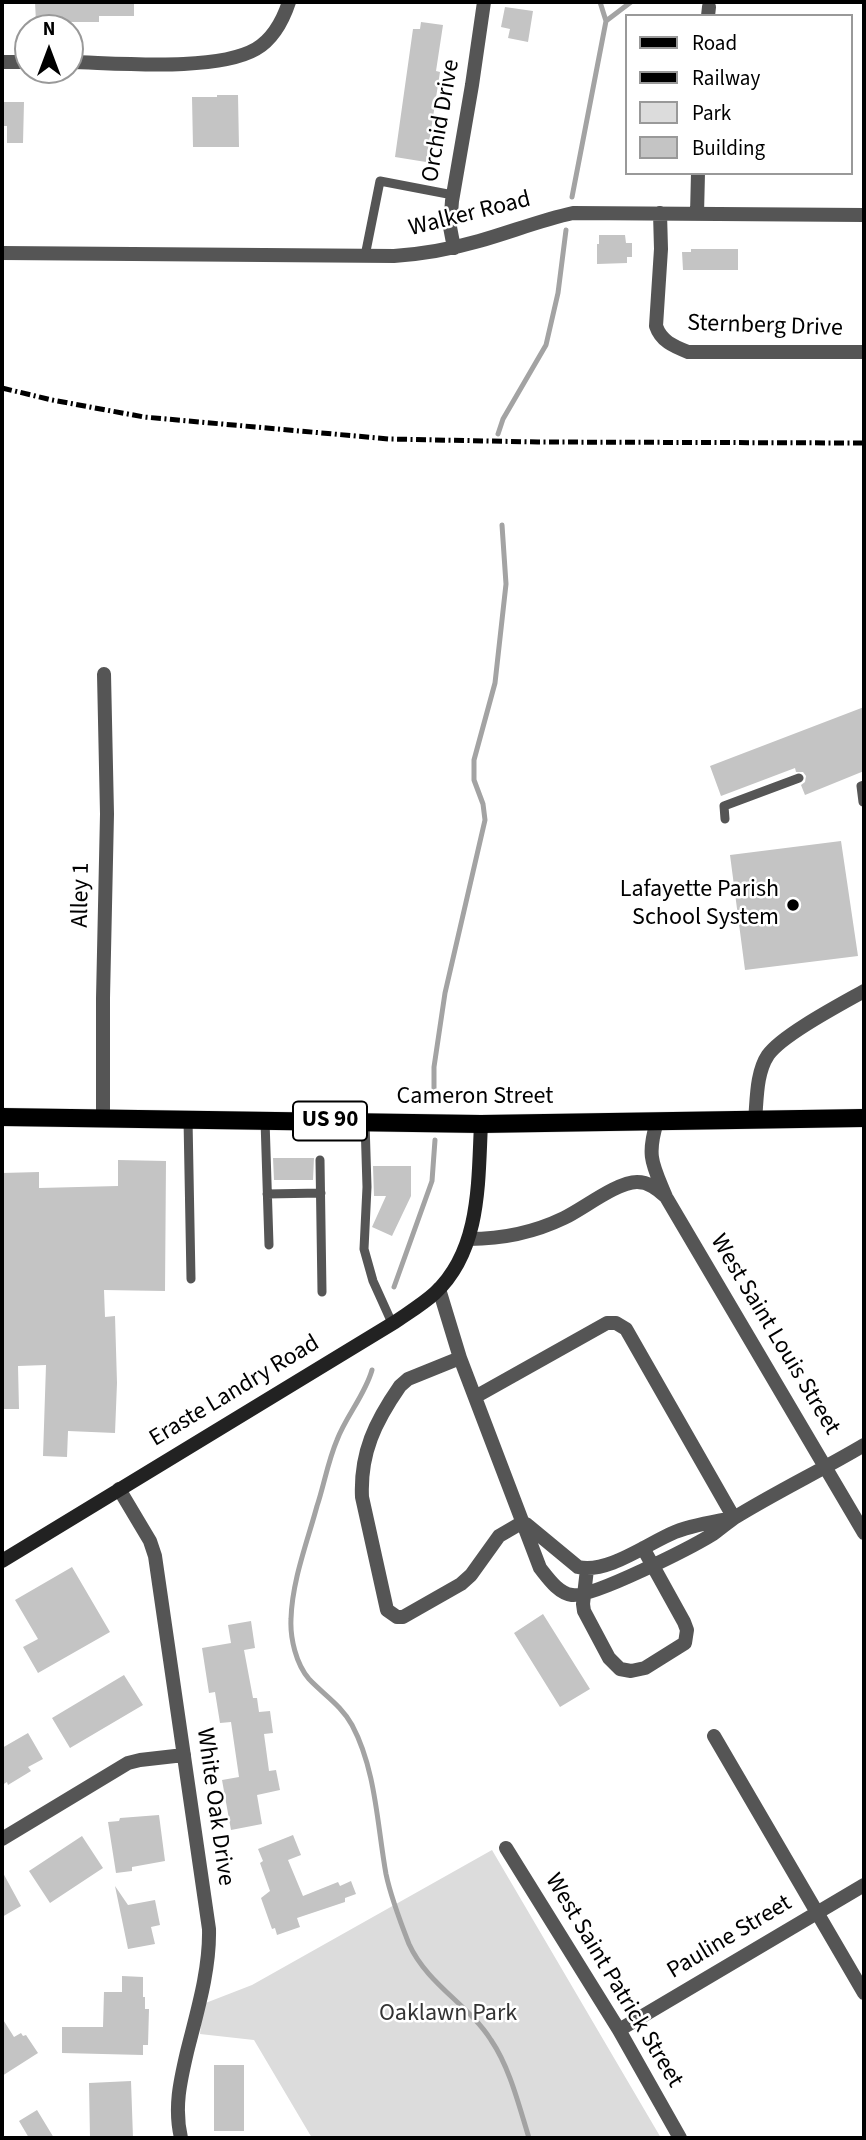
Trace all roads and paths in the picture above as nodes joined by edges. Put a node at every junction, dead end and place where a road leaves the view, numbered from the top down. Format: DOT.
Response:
graph roads {
  1 [pos="289,2"];
  2 [pos="484,2"];
  3 [pos="84,62"];
  4 [pos="698,175"];
  5 [pos="453,195"];
  6 [pos="660,213"];
  7 [pos="696,214"];
  8 [pos="864,215"];
  9 [pos="454,248"];
  10 [pos="2,253"];
  11 [pos="365,256"];
  12 [pos="864,352"];
  13 [pos="104,674"];
  14 [pos="799,778"];
  15 [pos="864,785"];
  16 [pos="863,802"];
  17 [pos="725,819"];
  18 [pos="864,990"];
  19 [pos="2,1117"];
  20 [pos="103,1117"];
  21 [pos="864,1118"];
  22 [pos="188,1119"];
  23 [pos="265,1120"];
  24 [pos="755,1120"];
  25 [pos="365,1122"];
  26 [pos="657,1122"];
  27 [pos="481,1124"];
  28 [pos="320,1160"];
  29 [pos="267,1194"];
  30 [pos="321,1194"];
  31 [pos="666,1197"];
  32 [pos="469,1240"];
  33 [pos="269,1245"];
  34 [pos="191,1279"];
  35 [pos="439,1289"];
  36 [pos="323,1292"];
  37 [pos="392,1323"];
  38 [pos="460,1358"];
  39 [pos="475,1397"];
  40 [pos="864,1445"];
  41 [pos="826,1468"];
  42 [pos="119,1489"];
  43 [pos="734,1518"];
  44 [pos="523,1522"];
  45 [pos="864,1533"];
  46 [pos="643,1548"];
  47 [pos="2,1561"];
  48 [pos="653,1564"];
  49 [pos="587,1569"];
  50 [pos="584,1595"];
  51 [pos="714,1736"];
  52 [pos="184,1755"];
  53 [pos="2,1839"];
  54 [pos="506,1848"];
  55 [pos="864,1885"];
  56 [pos="817,1913"];
  57 [pos="864,1993"];
  58 [pos="619,2030"];
  59 [pos="181,2138"];
  60 [pos="680,2138"];
  1 -- 3 [label="street"];
  2 -- 5 [label="street, Orchid Drive"];
  4 -- 7 [label="street"];
  5 -- 9 [label="street, Orchid Drive"];
  5 -- 11 [label="lane"];
  6 -- 7 [label="street, Walker Road"];
  6 -- 9 [label="street, Walker Road"];
  6 -- 12 [label="street, Sternberg Drive"];
  7 -- 8 [label="street, Walker Road"];
  9 -- 11 [label="street, Walker Road"];
  10 -- 11 [label="street, Walker Road"];
  13 -- 20 [label="street, Alley 1"];
  14 -- 17 [label="lane"];
  15 -- 16 [label="lane"];
  18 -- 24 [label="street"];
  19 -- 20 [label="main road, Cameron Street / US 90"];
  20 -- 22 [label="main road, Cameron Street / US 90"];
  21 -- 24 [label="main road, Cameron Street / US 90"];
  22 -- 23 [label="main road, Cameron Street / US 90"];
  22 -- 34 [label="lane"];
  23 -- 25 [label="main road, Cameron Street / US 90"];
  23 -- 29 [label="lane"];
  24 -- 26 [label="main road, Cameron Street / US 90"];
  25 -- 27 [label="main road, Cameron Street / US 90"];
  25 -- 37 [label="lane"];
  26 -- 27 [label="main road, Cameron Street / US 90"];
  26 -- 31 [label="street"];
  27 -- 32 [label="street, Eraste Landry Road"];
  28 -- 30 [label="lane"];
  29 -- 30 [label="lane"];
  29 -- 33 [label="lane"];
  30 -- 36 [label="lane"];
  31 -- 32 [label="street"];
  31 -- 41 [label="street, West Saint Louis Street"];
  32 -- 35 [label="street, Eraste Landry Road"];
  35 -- 37 [label="street, Eraste Landry Road"];
  35 -- 38 [label="street"];
  37 -- 42 [label="street, Eraste Landry Road"];
  38 -- 39 [label="street"];
  38 -- 44 [label="street"];
  39 -- 43 [label="street"];
  39 -- 44 [label="street"];
  40 -- 41 [label="street"];
  41 -- 43 [label="street"];
  41 -- 45 [label="street, West Saint Louis Street"];
  42 -- 47 [label="street, Eraste Landry Road"];
  42 -- 52 [label="street, White Oak Drive"];
  43 -- 46 [label="street"];
  43 -- 48 [label="street"];
  44 -- 49 [label="street"];
  44 -- 50 [label="street"];
  46 -- 48 [label="street"];
  46 -- 49 [label="street"];
  48 -- 50 [label="street"];
  48 -- 50 [label="street"];
  49 -- 50 [label="street"];
  51 -- 56 [label="street"];
  52 -- 53 [label="street"];
  52 -- 59 [label="street, White Oak Drive"];
  54 -- 58 [label="street, West Saint Patrick Street"];
  55 -- 56 [label="street, Pauline Street"];
  56 -- 57 [label="street"];
  56 -- 58 [label="street, Pauline Street"];
  58 -- 60 [label="street, West Saint Patrick Street"];
}
